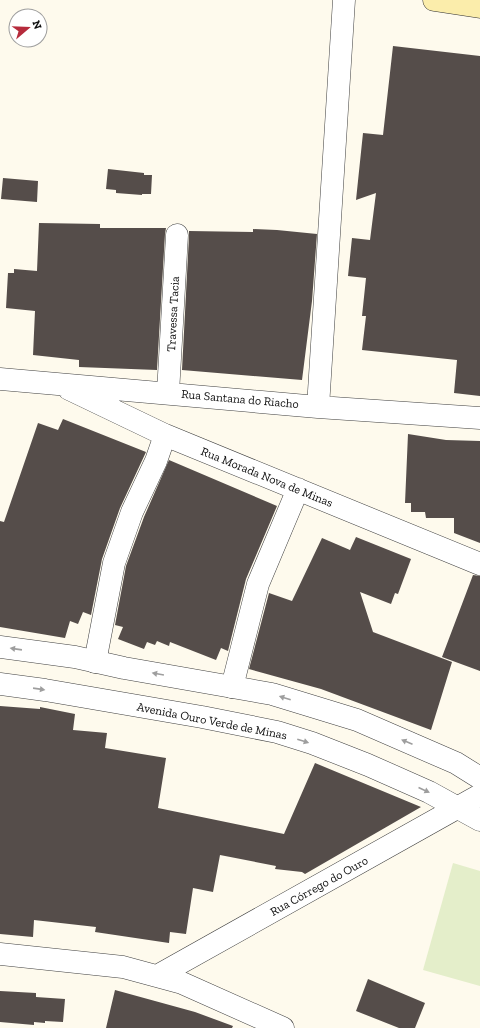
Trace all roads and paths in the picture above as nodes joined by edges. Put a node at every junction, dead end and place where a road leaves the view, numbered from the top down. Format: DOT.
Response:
graph roads {
  1 [pos="344,0"];
  2 [pos="434,0"];
  3 [pos="480,7"];
  4 [pos="177,235"];
  5 [pos="0,379"];
  6 [pos="56,383"];
  7 [pos="168,393"];
  8 [pos="318,407"];
  9 [pos="480,418"];
  10 [pos="165,435"];
  11 [pos="298,490"];
  12 [pos="480,564"];
  13 [pos="0,647"];
  14 [pos="95,662"];
  15 [pos="0,684"];
  16 [pos="232,687"];
  17 [pos="480,778"];
  18 [pos="480,795"];
  19 [pos="457,808"];
  20 [pos="480,820"];
  21 [pos="0,954"];
  22 [pos="157,976"];
  23 [pos="283,1028"];
  1 -- 8 [label="street"];
  2 -- 3 [label="main road"];
  4 -- 7 [label="street, Travessa Tacia"];
  5 -- 6 [label="street, Rua Santana do Riacho"];
  6 -- 7 [label="street, Rua Santana do Riacho"];
  6 -- 10 [label="street, Rua Morada Nova de Minas"];
  7 -- 8 [label="street, Rua Santana do Riacho"];
  8 -- 9 [label="street, Rua Santana do Riacho"];
  10 -- 11 [label="street, Rua Morada Nova de Minas"];
  10 -- 14 [label="street"];
  11 -- 12 [label="street, Rua Morada Nova de Minas"];
  11 -- 16 [label="street"];
  14 -- 13 [label="street, one-way"];
  16 -- 14 [label="street, one-way"];
  15 -- 19 [label="street, Avenida Ouro Verde de Minas, one-way"];
  17 -- 16 [label="street, one-way"];
  18 -- 19 [label="street, Rua Córrego do Ouro"];
  19 -- 20 [label="street, Avenida Ouro Verde de Minas"];
  19 -- 22 [label="street, Rua Córrego do Ouro"];
  21 -- 22 [label="street"];
  22 -- 23 [label="street"];
}
